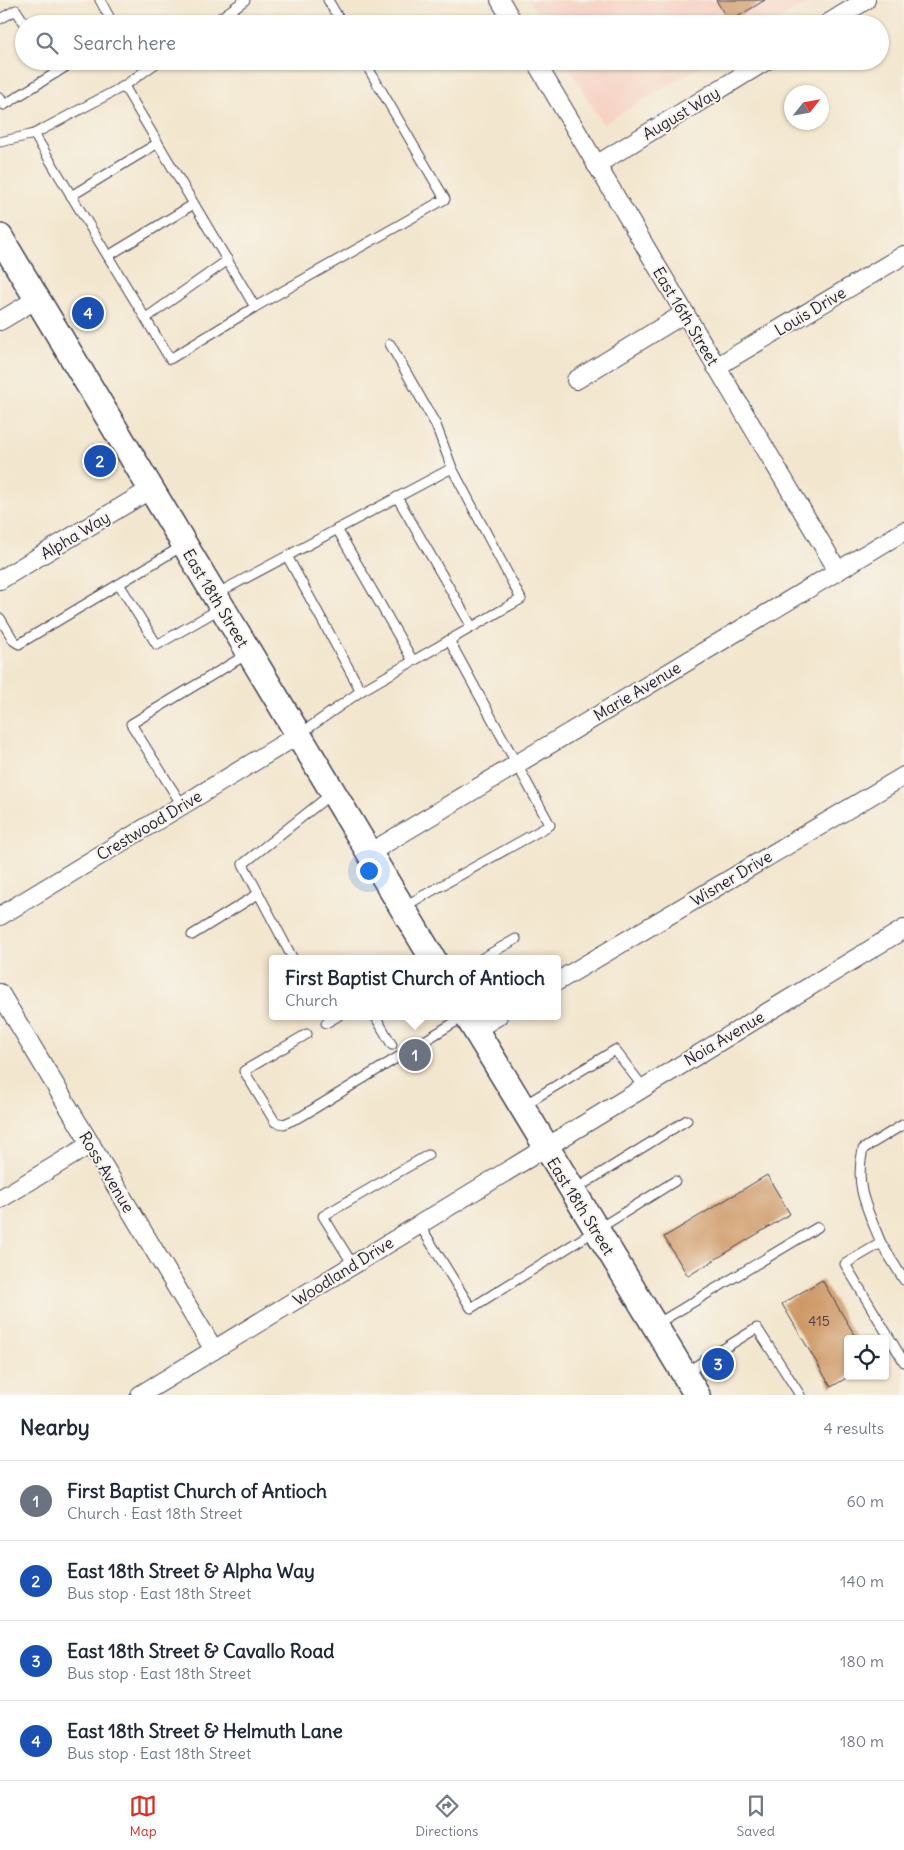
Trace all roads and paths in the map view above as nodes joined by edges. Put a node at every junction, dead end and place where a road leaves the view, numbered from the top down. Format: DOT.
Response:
graph roads {
  1 [pos="100,0"];
  2 [pos="245,0"];
  3 [pos="328,0"];
  4 [pos="500,0"];
  5 [pos="866,0"];
  6 [pos="19,15"];
  7 [pos="108,15"];
  8 [pos="224,15"];
  9 [pos="337,15"];
  10 [pos="509,15"];
  11 [pos="842,15"];
  12 [pos="0,19"];
  13 [pos="54,70"];
  14 [pos="61,70"];
  15 [pos="146,70"];
  16 [pos="369,70"];
  17 [pos="541,70"];
  18 [pos="751,70"];
  19 [pos="56,73"];
  20 [pos="124,86"];
  21 [pos="0,98"];
  22 [pos="34,134"];
  23 [pos="0,142"];
  24 [pos="158,143"];
  25 [pos="596,165"];
  26 [pos="71,196"];
  27 [pos="194,204"];
  28 [pos="0,236"];
  29 [pos="904,255"];
  30 [pos="108,256"];
  31 [pos="228,260"];
  32 [pos="37,299"];
  33 [pos="255,307"];
  34 [pos="685,314"];
  35 [pos="146,318"];
  36 [pos="0,321"];
  37 [pos="390,344"];
  38 [pos="716,367"];
  39 [pos="576,380"];
  40 [pos="452,468"];
  41 [pos="151,489"];
  42 [pos="396,497"];
  43 [pos="337,529"];
  44 [pos="904,530"];
  45 [pos="185,545"];
  46 [pos="287,556"];
  47 [pos="838,571"];
  48 [pos="0,580"];
  49 [pos="119,584"];
  50 [pos="218,602"];
  51 [pos="0,618"];
  52 [pos="472,626"];
  53 [pos="449,640"];
  54 [pos="249,653"];
  55 [pos="413,661"];
  56 [pos="361,691"];
  57 [pos="298,735"];
  58 [pos="518,763"];
  59 [pos="904,776"];
  60 [pos="334,792"];
  61 [pos="182,805"];
  62 [pos="370,852"];
  63 [pos="258,894"];
  64 [pos="403,907"];
  65 [pos="0,916"];
  66 [pos="904,929"];
  67 [pos="192,935"];
  68 [pos="516,939"];
  69 [pos="291,955"];
  70 [pos="431,955"];
  71 [pos="488,955"];
  72 [pos="561,979"];
  73 [pos="0,993"];
  74 [pos="331,1020"];
  75 [pos="377,1020"];
  76 [pos="469,1021"];
  77 [pos="326,1023"];
  78 [pos="307,1034"];
  79 [pos="392,1045"];
  80 [pos="643,1087"];
  81 [pos="521,1107"];
  82 [pos="687,1120"];
  83 [pos="904,1124"];
  84 [pos="91,1144"];
  85 [pos="545,1146"];
  86 [pos="428,1155"];
  87 [pos="675,1180"];
  88 [pos="572,1191"];
  89 [pos="0,1199"];
  90 [pos="419,1224"];
  91 [pos="818,1227"];
  92 [pos="595,1229"];
  93 [pos="881,1243"];
  94 [pos="353,1265"];
  95 [pos="904,1280"];
  96 [pos="655,1326"];
  97 [pos="214,1350"];
  98 [pos="904,1362"];
  99 [pos="684,1373"];
  100 [pos="140,1395"];
  101 [pos="697,1395"];
  102 [pos="800,1395"];
  1 -- 7 [label="lane"];
  2 -- 8 [label="lane"];
  3 -- 9 [label="lane"];
  4 -- 10 [label="street"];
  5 -- 11 [label="street"];
  6 -- 12 [label="lane"];
  13 -- 19 [label="lane"];
  14 -- 19 [label="lane"];
  15 -- 20 [label="lane"];
  16 -- 33 [label="lane"];
  17 -- 25 [label="street, East 16th Street"];
  18 -- 25 [label="street, August Way"];
  19 -- 21 [label="lane"];
  20 -- 22 [label="lane"];
  20 -- 24 [label="lane"];
  22 -- 23 [label="lane"];
  22 -- 26 [label="lane"];
  24 -- 26 [label="lane"];
  24 -- 27 [label="lane"];
  25 -- 34 [label="street, East 16th Street"];
  26 -- 30 [label="lane"];
  27 -- 30 [label="lane"];
  27 -- 31 [label="lane"];
  28 -- 32 [label="main road, East 18th Street"];
  29 -- 38 [label="street, Louis Drive"];
  30 -- 35 [label="lane"];
  31 -- 33 [label="lane"];
  31 -- 35 [label="lane"];
  32 -- 36 [label="street"];
  32 -- 41 [label="main road, East 18th Street"];
  33 -- 35 [label="lane"];
  34 -- 38 [label="street, East 16th Street"];
  34 -- 39 [label="street"];
  37 -- 40 [label="lane"];
  38 -- 47 [label="street, East 16th Street"];
  40 -- 42 [label="lane"];
  40 -- 52 [label="lane"];
  41 -- 45 [label="main road, East 18th Street"];
  41 -- 48 [label="street, Alpha Way"];
  42 -- 43 [label="lane"];
  42 -- 52 [label="lane"];
  43 -- 46 [label="lane"];
  43 -- 55 [label="lane"];
  44 -- 47 [label="street, Marie Avenue"];
  45 -- 49 [label="lane"];
  45 -- 50 [label="main road, East 18th Street"];
  46 -- 50 [label="lane"];
  46 -- 56 [label="lane"];
  47 -- 58 [label="street, Marie Avenue"];
  49 -- 50 [label="lane"];
  49 -- 51 [label="lane"];
  50 -- 54 [label="main road, East 18th Street"];
  52 -- 53 [label="lane"];
  53 -- 55 [label="lane"];
  53 -- 58 [label="lane"];
  54 -- 57 [label="main road, East 18th Street"];
  54 -- 61 [label="lane"];
  55 -- 56 [label="lane"];
  56 -- 57 [label="lane"];
  57 -- 60 [label="main road, East 18th Street"];
  57 -- 61 [label="street, Crestwood Drive"];
  58 -- 62 [label="street, Marie Avenue"];
  58 -- 64 [label="lane"];
  59 -- 72 [label="street, Wisner Drive"];
  60 -- 62 [label="main road, East 18th Street"];
  60 -- 63 [label="lane"];
  61 -- 65 [label="street, Crestwood Drive"];
  62 -- 64 [label="main road, East 18th Street"];
  63 -- 67 [label="lane"];
  63 -- 69 [label="lane"];
  64 -- 70 [label="main road, East 18th Street"];
  66 -- 80 [label="street, Noia Avenue"];
  68 -- 71 [label="lane"];
  73 -- 84 [label="street, Ross Avenue"];
  74 -- 77 [label="lane"];
  75 -- 79 [label="lane"];
  76 -- 78 [label="lane"];
  76 -- 81 [label="main road, East 18th Street"];
  80 -- 81 [label="lane"];
  80 -- 85 [label="street, Noia Avenue"];
  81 -- 85 [label="main road, East 18th Street"];
  82 -- 88 [label="lane"];
  83 -- 93 [label="lane"];
  84 -- 89 [label="street"];
  84 -- 97 [label="street, Ross Avenue"];
  85 -- 88 [label="main road, East 18th Street"];
  85 -- 90 [label="street, Woodland Drive"];
  86 -- 94 [label="lane"];
  87 -- 92 [label="lane"];
  88 -- 92 [label="main road, East 18th Street"];
  90 -- 92 [label="lane"];
  90 -- 94 [label="street, Woodland Drive"];
  91 -- 96 [label="lane"];
  92 -- 96 [label="main road, East 18th Street"];
  93 -- 95 [label="lane"];
  93 -- 98 [label="lane"];
  94 -- 97 [label="street, Woodland Drive"];
  96 -- 99 [label="main road, East 18th Street"];
  97 -- 100 [label="street, Woodland Drive"];
  99 -- 101 [label="main road, East 18th Street"];
  99 -- 102 [label="lane"];
}
